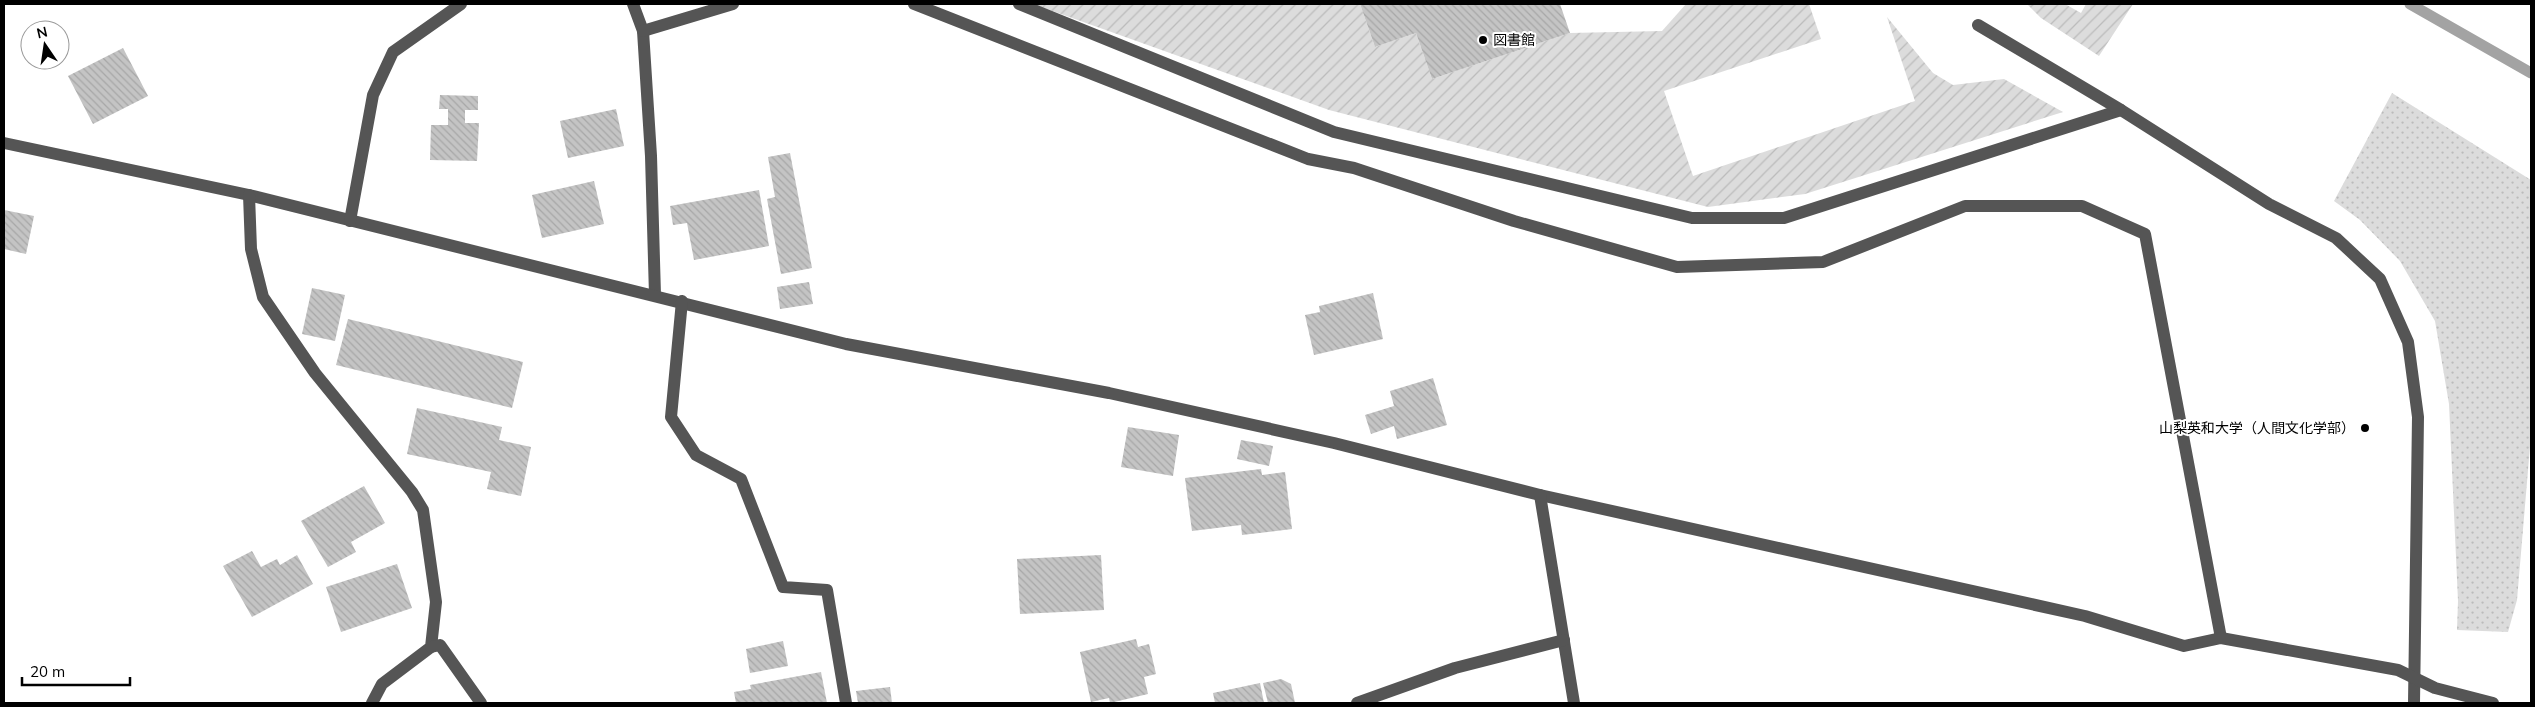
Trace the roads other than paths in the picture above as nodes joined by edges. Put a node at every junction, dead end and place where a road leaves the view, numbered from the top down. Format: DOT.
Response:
graph roads {
  1 [pos="461,4"];
  2 [pos="634,4"];
  3 [pos="733,4"];
  4 [pos="914,4"];
  5 [pos="1020,4"];
  6 [pos="1978,25"];
  7 [pos="642,31"];
  8 [pos="2121,110"];
  9 [pos="4,142"];
  10 [pos="249,195"];
  11 [pos="350,221"];
  12 [pos="655,295"];
  13 [pos="682,302"];
  14 [pos="1540,495"];
  15 [pos="2221,638"];
  16 [pos="1564,640"];
  17 [pos="431,647"];
  18 [pos="2413,677"];
  19 [pos="372,703"];
  20 [pos="482,703"];
  21 [pos="846,703"];
  22 [pos="1357,703"];
  23 [pos="1574,703"];
  24 [pos="2414,703"];
  25 [pos="2493,703"];
  1 -- 11 [label="street"];
  2 -- 7 [label="street"];
  3 -- 7 [label="street"];
  4 -- 15 [label="street"];
  5 -- 8 [label="street"];
  6 -- 8 [label="street"];
  7 -- 12 [label="street"];
  8 -- 18 [label="street"];
  9 -- 10 [label="street"];
  10 -- 11 [label="street"];
  10 -- 17 [label="street"];
  11 -- 12 [label="street"];
  12 -- 13 [label="street"];
  13 -- 14 [label="street"];
  13 -- 21 [label="street"];
  14 -- 15 [label="street"];
  14 -- 16 [label="street"];
  15 -- 18 [label="street"];
  16 -- 22 [label="street"];
  16 -- 23 [label="street"];
  17 -- 19 [label="street"];
  17 -- 20 [label="street"];
  18 -- 24 [label="street"];
  18 -- 25 [label="street"];
}
